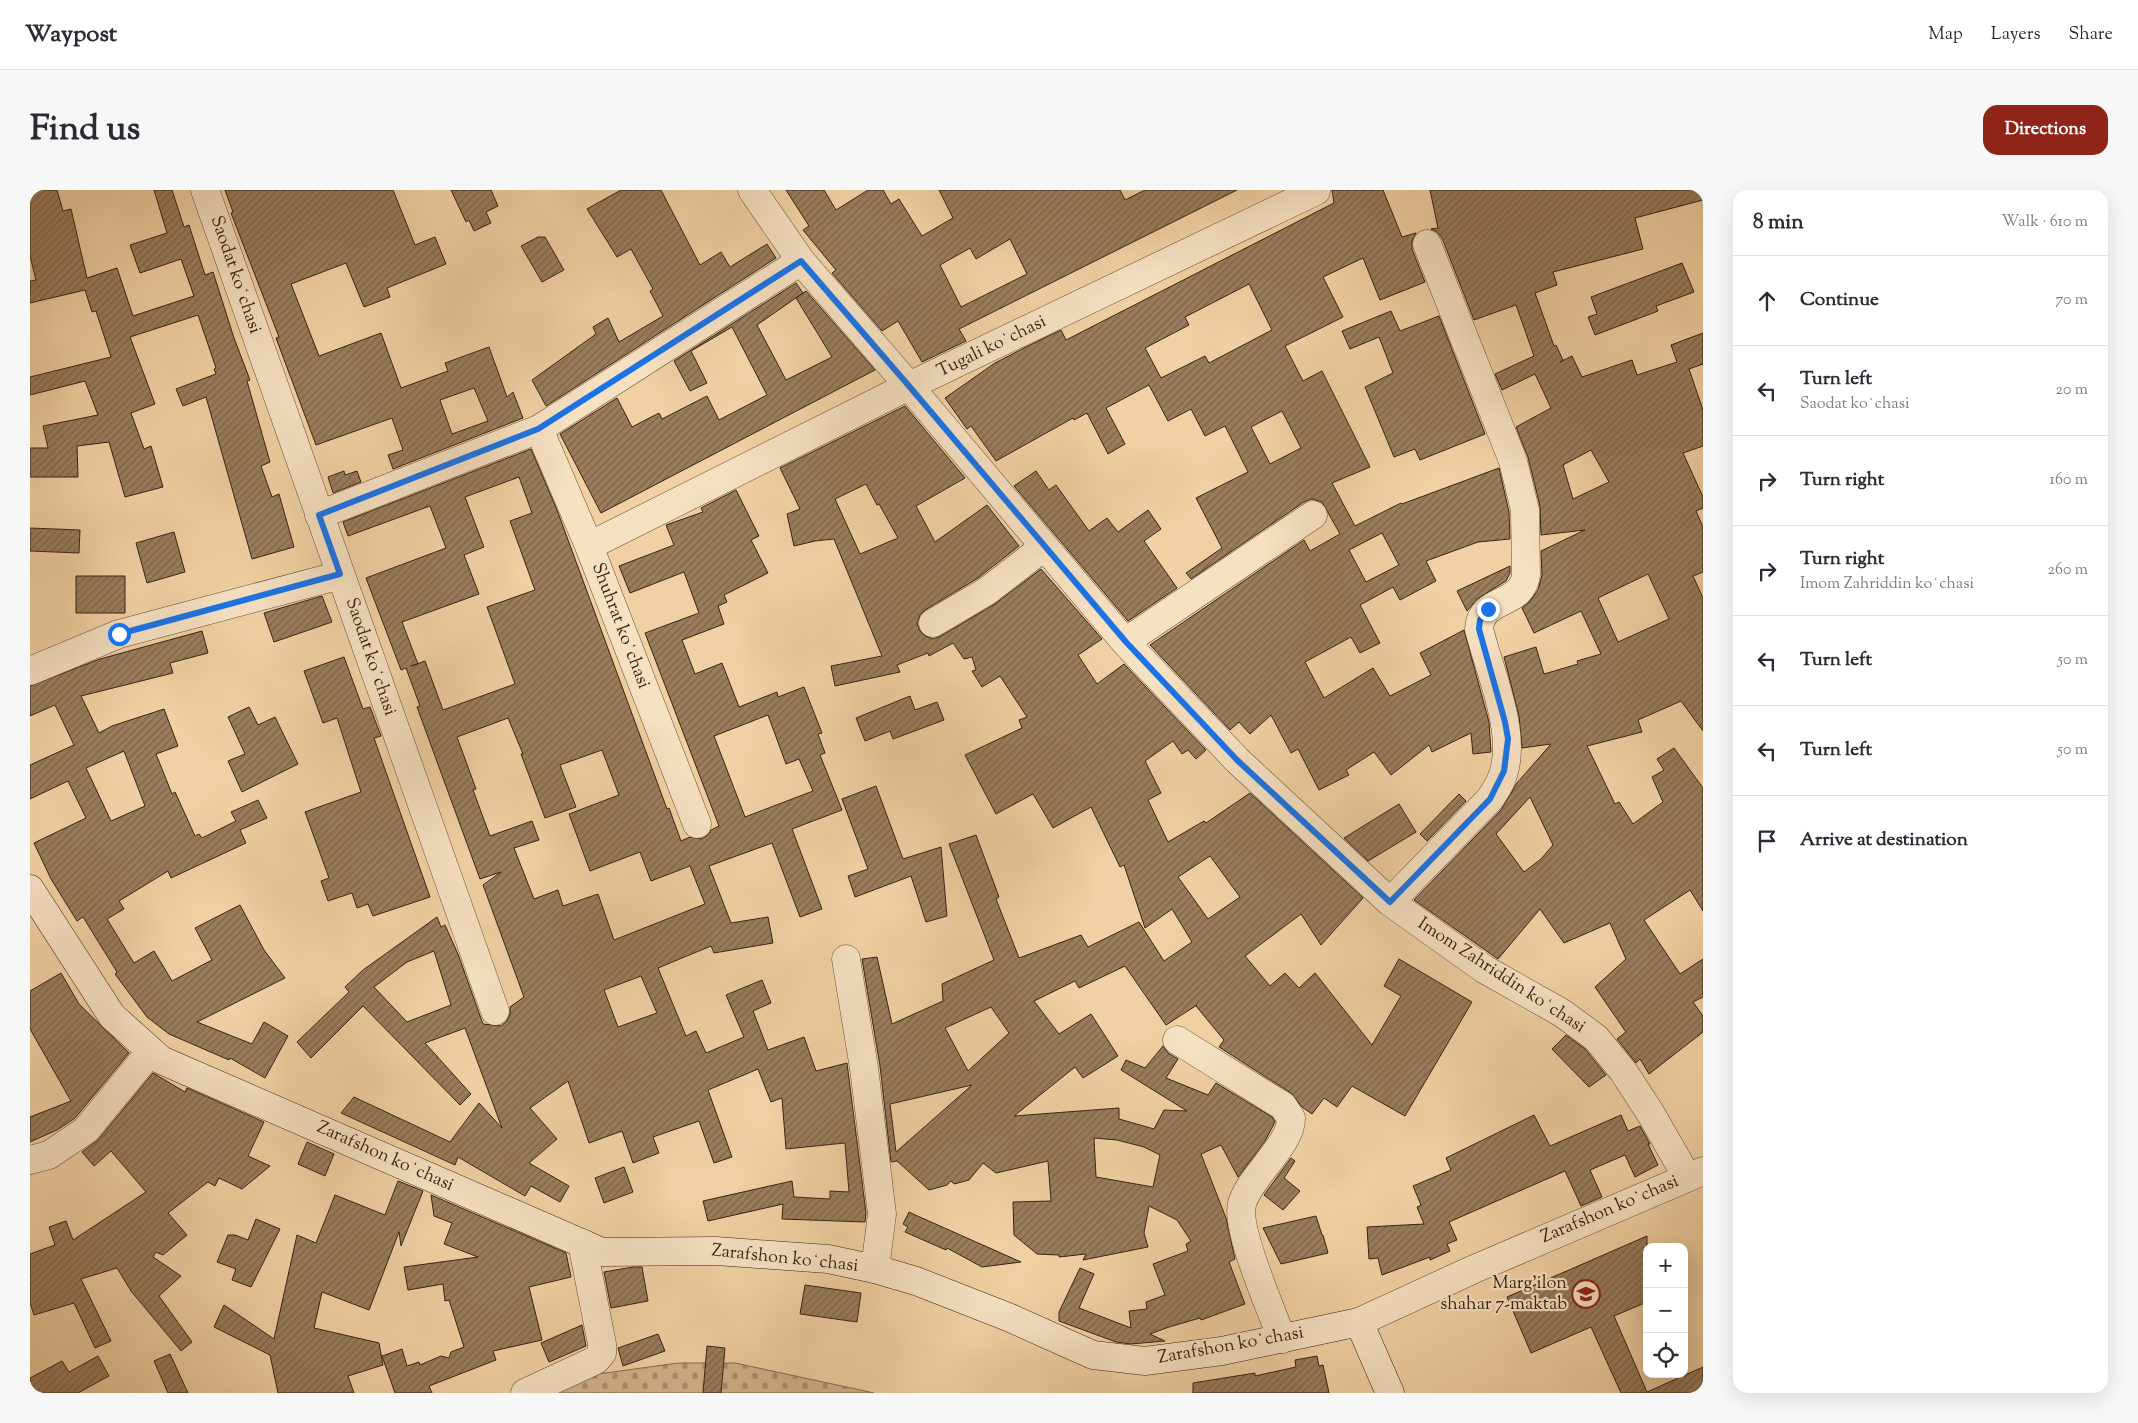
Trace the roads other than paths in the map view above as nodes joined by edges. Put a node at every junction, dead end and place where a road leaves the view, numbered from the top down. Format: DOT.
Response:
graph roads {
  1 [pos="205,190"];
  2 [pos="752,190"];
  3 [pos="1316,191"];
  4 [pos="1427,244"];
  5 [pos="801,261"];
  6 [pos="909,386"];
  7 [pos="538,429"];
  8 [pos="319,515"];
  9 [pos="1313,515"];
  10 [pos="589,546"];
  11 [pos="1044,547"];
  12 [pos="340,574"];
  13 [pos="933,623"];
  14 [pos="1126,642"];
  15 [pos="30,672"];
  16 [pos="697,824"];
  17 [pos="30,889"];
  18 [pos="1390,902"];
  19 [pos="846,959"];
  20 [pos="495,1011"];
  21 [pos="1177,1040"];
  22 [pos="151,1051"];
  23 [pos="30,1160"];
  24 [pos="1695,1174"];
  25 [pos="582,1243"];
  26 [pos="875,1269"];
  27 [pos="1359,1322"];
  28 [pos="1282,1339"];
  29 [pos="526,1393"];
  30 [pos="1390,1393"];
  1 -- 8 [label="street, Saodat koʻchasi"];
  2 -- 5 [label="street, Imom Zahriddin koʻchasi"];
  3 -- 6 [label="street, Tugali koʻchasi"];
  4 -- 18 [label="street"];
  5 -- 6 [label="street, Imom Zahriddin koʻchasi"];
  5 -- 7 [label="street"];
  6 -- 10 [label="street, Tugali koʻchasi"];
  6 -- 11 [label="street, Imom Zahriddin koʻchasi"];
  7 -- 8 [label="street"];
  7 -- 10 [label="street, Shuhrat koʻchasi"];
  8 -- 12 [label="street, Saodat koʻchasi"];
  9 -- 14 [label="street"];
  10 -- 16 [label="street, Shuhrat koʻchasi"];
  11 -- 13 [label="street"];
  11 -- 14 [label="street, Imom Zahriddin koʻchasi"];
  12 -- 15 [label="street"];
  12 -- 20 [label="street, Saodat koʻchasi"];
  14 -- 18 [label="street, Imom Zahriddin koʻchasi"];
  17 -- 22 [label="street, Zarafshon koʻchasi"];
  18 -- 24 [label="street, Imom Zahriddin koʻchasi"];
  19 -- 26 [label="street"];
  21 -- 28 [label="street"];
  22 -- 23 [label="street"];
  22 -- 25 [label="street, Zarafshon koʻchasi"];
  24 -- 27 [label="street, Zarafshon koʻchasi"];
  25 -- 26 [label="street, Zarafshon koʻchasi"];
  25 -- 29 [label="street"];
  26 -- 28 [label="street, Zarafshon koʻchasi"];
  27 -- 28 [label="street, Zarafshon koʻchasi"];
  27 -- 30 [label="street"];
}
